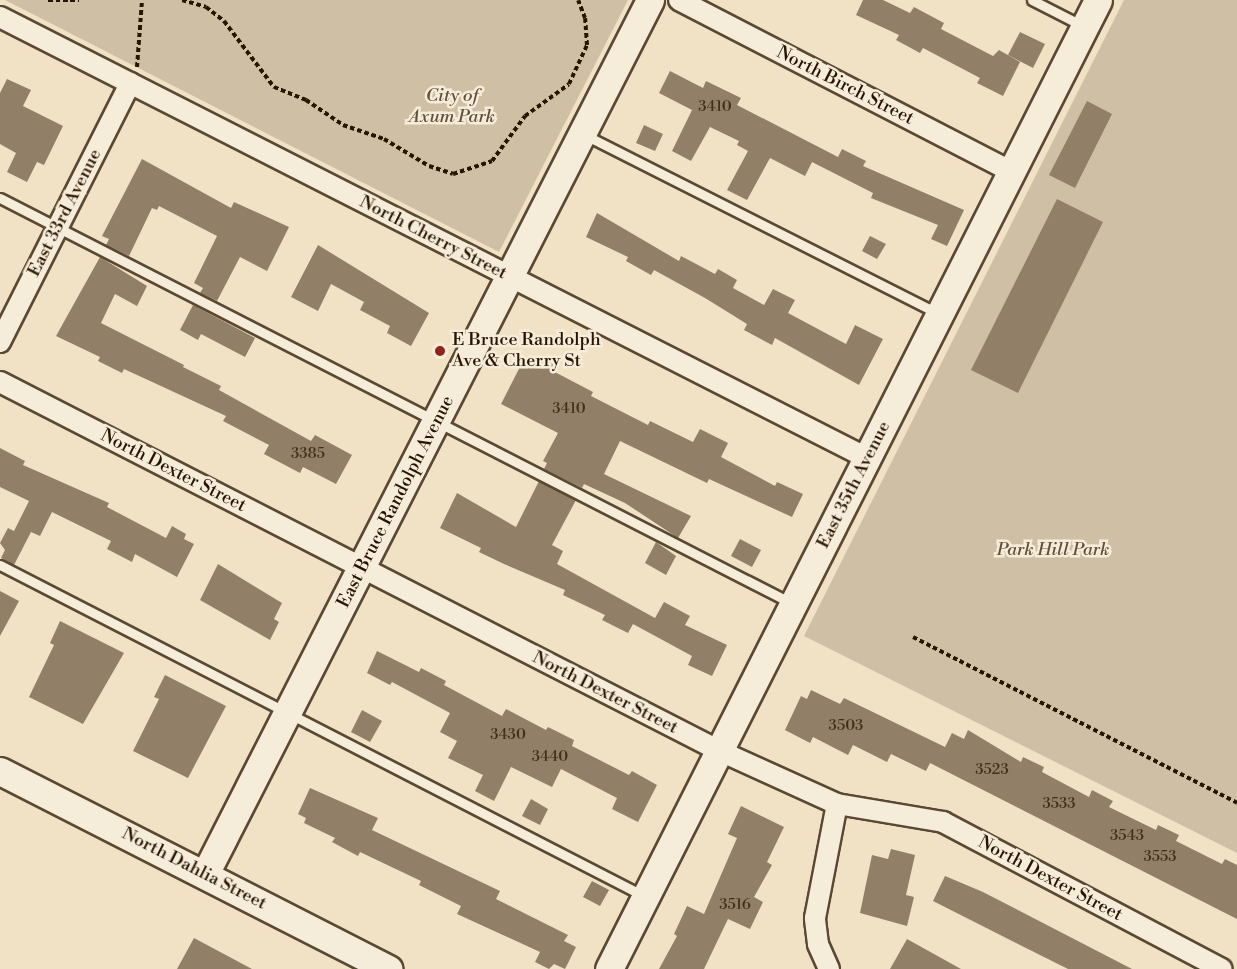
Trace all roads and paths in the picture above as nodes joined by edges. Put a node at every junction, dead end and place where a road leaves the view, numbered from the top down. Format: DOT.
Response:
graph roads {
  1 [pos="48,0"];
  2 [pos="79,0"];
  3 [pos="142,0"];
  4 [pos="182,0"];
  5 [pos="578,0"];
  6 [pos="650,0"];
  7 [pos="679,0"];
  8 [pos="1032,0"];
  9 [pos="1098,0"];
  10 [pos="0,17"];
  11 [pos="1084,27"];
  12 [pos="130,83"];
  13 [pos="583,134"];
  14 [pos="1011,171"];
  15 [pos="0,198"];
  16 [pos="58,227"];
  17 [pos="510,278"];
  18 [pos="940,315"];
  19 [pos="0,342"];
  20 [pos="0,382"];
  21 [pos="437,421"];
  22 [pos="867,458"];
  23 [pos="0,565"];
  24 [pos="363,568"];
  25 [pos="793,604"];
  26 [pos="913,637"];
  27 [pos="288,713"];
  28 [pos="720,751"];
  29 [pos="0,771"];
  30 [pos="1237,803"];
  31 [pos="837,804"];
  32 [pos="205,874"];
  33 [pos="646,897"];
  34 [pos="824,968"];
  35 [pos="388,969"];
  36 [pos="609,969"];
  37 [pos="1222,969"];
  1 -- 2 [label="path"];
  3 -- 12 [label="path"];
  4 -- 5 [label="path"];
  6 -- 13 [label="street, East Bruce Randolph Avenue"];
  7 -- 14 [label="street, North Birch Street"];
  8 -- 11 [label="lane"];
  9 -- 11 [label="street, East 35th Avenue"];
  10 -- 12 [label="street, North Cherry Street"];
  11 -- 14 [label="street, East 35th Avenue"];
  12 -- 16 [label="street, East 33rd Avenue"];
  12 -- 17 [label="street, North Cherry Street"];
  13 -- 17 [label="street, East Bruce Randolph Avenue"];
  13 -- 18 [label="lane"];
  14 -- 18 [label="street, East 35th Avenue"];
  15 -- 16 [label="lane"];
  16 -- 19 [label="street, East 33rd Avenue"];
  16 -- 21 [label="lane"];
  17 -- 21 [label="street, East Bruce Randolph Avenue"];
  17 -- 22 [label="street, North Cherry Street"];
  18 -- 22 [label="street, East 35th Avenue"];
  20 -- 24 [label="street, North Dexter Street"];
  21 -- 24 [label="street, East Bruce Randolph Avenue"];
  21 -- 25 [label="lane"];
  22 -- 25 [label="street, East 35th Avenue"];
  23 -- 27 [label="lane"];
  24 -- 27 [label="street, East Bruce Randolph Avenue"];
  24 -- 28 [label="street, North Dexter Street"];
  25 -- 28 [label="street, East 35th Avenue"];
  26 -- 30 [label="path"];
  27 -- 32 [label="street, East Bruce Randolph Avenue"];
  27 -- 33 [label="lane"];
  28 -- 31 [label="street, North Dexter Street"];
  28 -- 33 [label="street, East 35th Avenue"];
  29 -- 32 [label="street, North Dahlia Street"];
  31 -- 34 [label="street"];
  31 -- 37 [label="street, North Dexter Street"];
  32 -- 35 [label="street, North Dahlia Street"];
  33 -- 36 [label="street, East 35th Avenue"];
}
